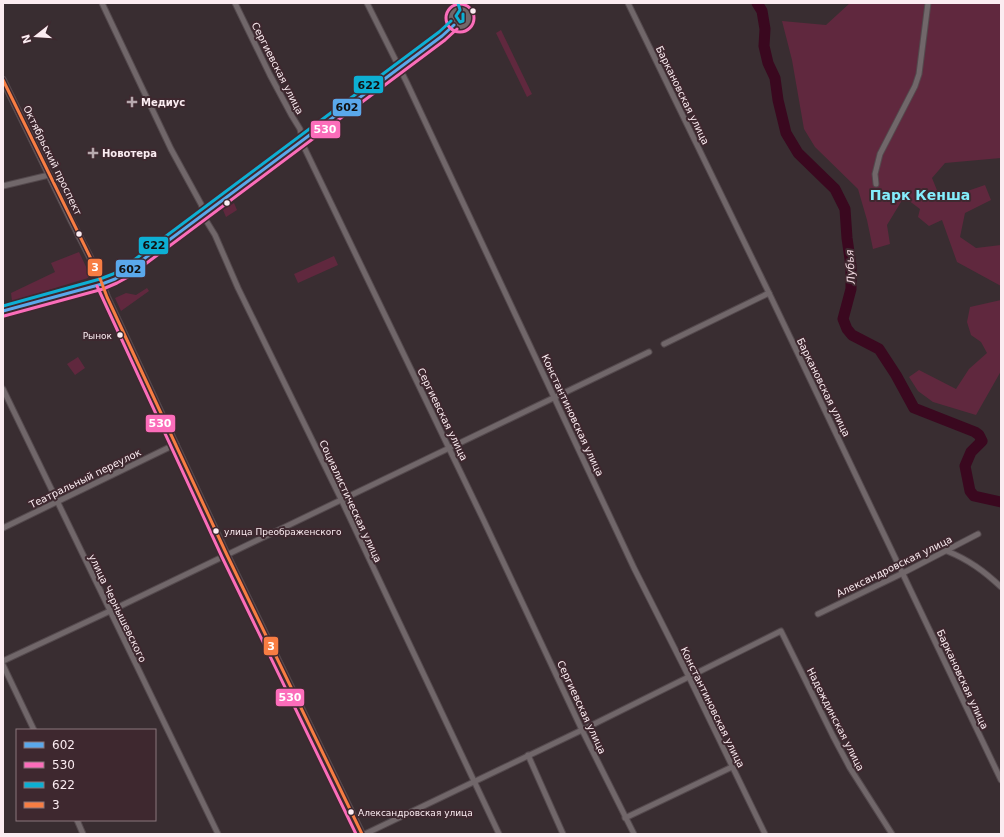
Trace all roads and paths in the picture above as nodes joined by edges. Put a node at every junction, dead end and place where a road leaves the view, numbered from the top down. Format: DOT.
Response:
graph roads {
  1 [pos="102,3"];
  2 [pos="235,3"];
  3 [pos="367,3"];
  4 [pos="628,3"];
  5 [pos="928,3"];
  6 [pos="454,6"];
  7 [pos="454,25"];
  8 [pos="399,68"];
  9 [pos="3,80"];
  10 [pos="302,139"];
  11 [pos="48,175"];
  12 [pos="876,184"];
  13 [pos="3,186"];
  14 [pos="204,214"];
  15 [pos="102,284"];
  16 [pos="769,293"];
  17 [pos="3,311"];
  18 [pos="664,344"];
  19 [pos="649,352"];
  20 [pos="3,389"];
  21 [pos="555,398"];
  22 [pos="176,444"];
  23 [pos="449,447"];
  24 [pos="341,499"];
  25 [pos="56,501"];
  26 [pos="3,528"];
  27 [pos="978,534"];
  28 [pos="947,551"];
  29 [pos="227,555"];
  30 [pos="903,573"];
  31 [pos="1001,587"];
  32 [pos="110,611"];
  33 [pos="818,614"];
  34 [pos="3,661"];
  35 [pos="3,665"];
  36 [pos="689,677"];
  37 [pos="34,729"];
  38 [pos="582,730"];
  39 [pos="528,755"];
  40 [pos="732,767"];
  41 [pos="1001,780"];
  42 [pos="474,781"];
  43 [pos="625,818"];
  44 [pos="77,821"];
  45 [pos="83,834"];
  46 [pos="218,834"];
  47 [pos="363,834"];
  48 [pos="499,834"];
  49 [pos="563,834"];
  50 [pos="634,834"];
  51 [pos="764,834"];
  52 [pos="892,834"];
  1 -- 14 [label="street, Социалистическая улица"];
  2 -- 10 [label="street, Сергиевская улица"];
  3 -- 8 [label="street, Константиновская улица"];
  4 -- 16 [label="street, Баркановская улица"];
  5 -- 12 [label="street"];
  6 -- 7 [label="street"];
  6 -- 7 [label="street"];
  7 -- 8 [label="street"];
  8 -- 10 [label="street"];
  8 -- 21 [label="street, Константиновская улица"];
  9 -- 11 [label="street, Октябрьский проспект"];
  10 -- 14 [label="street"];
  10 -- 23 [label="street, Сергиевская улица"];
  11 -- 13 [label="street"];
  11 -- 15 [label="street, Октябрьский проспект"];
  14 -- 15 [label="street"];
  14 -- 24 [label="street, Социалистическая улица"];
  15 -- 17 [label="street"];
  15 -- 22 [label="street, Октябрьский проспект"];
  16 -- 18 [label="street"];
  16 -- 30 [label="street, Баркановская улица"];
  19 -- 21 [label="street"];
  20 -- 25 [label="street, улица Чернышевского"];
  21 -- 23 [label="street"];
  21 -- 36 [label="street, Константиновская улица"];
  22 -- 25 [label="street, Театральный переулок"];
  22 -- 29 [label="street, Октябрьский проспект"];
  23 -- 24 [label="street"];
  23 -- 38 [label="street, Сергиевская улица"];
  24 -- 29 [label="street"];
  24 -- 42 [label="street, Социалистическая улица"];
  25 -- 26 [label="street, Театральный переулок"];
  25 -- 32 [label="street, улица Чернышевского"];
  27 -- 28 [label="street, Александровская улица"];
  28 -- 30 [label="street, Александровская улица"];
  28 -- 31 [label="street"];
  29 -- 32 [label="street"];
  29 -- 47 [label="street, Октябрьский проспект"];
  30 -- 33 [label="street, Александровская улица"];
  30 -- 41 [label="street, Баркановская улица"];
  32 -- 34 [label="street"];
  32 -- 46 [label="street, улица Чернышевского"];
  35 -- 37 [label="street"];
  36 -- 38 [label="street"];
  36 -- 40 [label="street, Константиновская улица"];
  36 -- 52 [label="street, Надеждинская улица"];
  38 -- 39 [label="street"];
  38 -- 43 [label="street, Сергиевская улица"];
  39 -- 42 [label="street"];
  39 -- 49 [label="street"];
  40 -- 43 [label="street"];
  40 -- 51 [label="street, Константиновская улица"];
  42 -- 47 [label="street"];
  42 -- 48 [label="street, Социалистическая улица"];
  43 -- 50 [label="street, Сергиевская улица"];
  44 -- 45 [label="street"];
}
